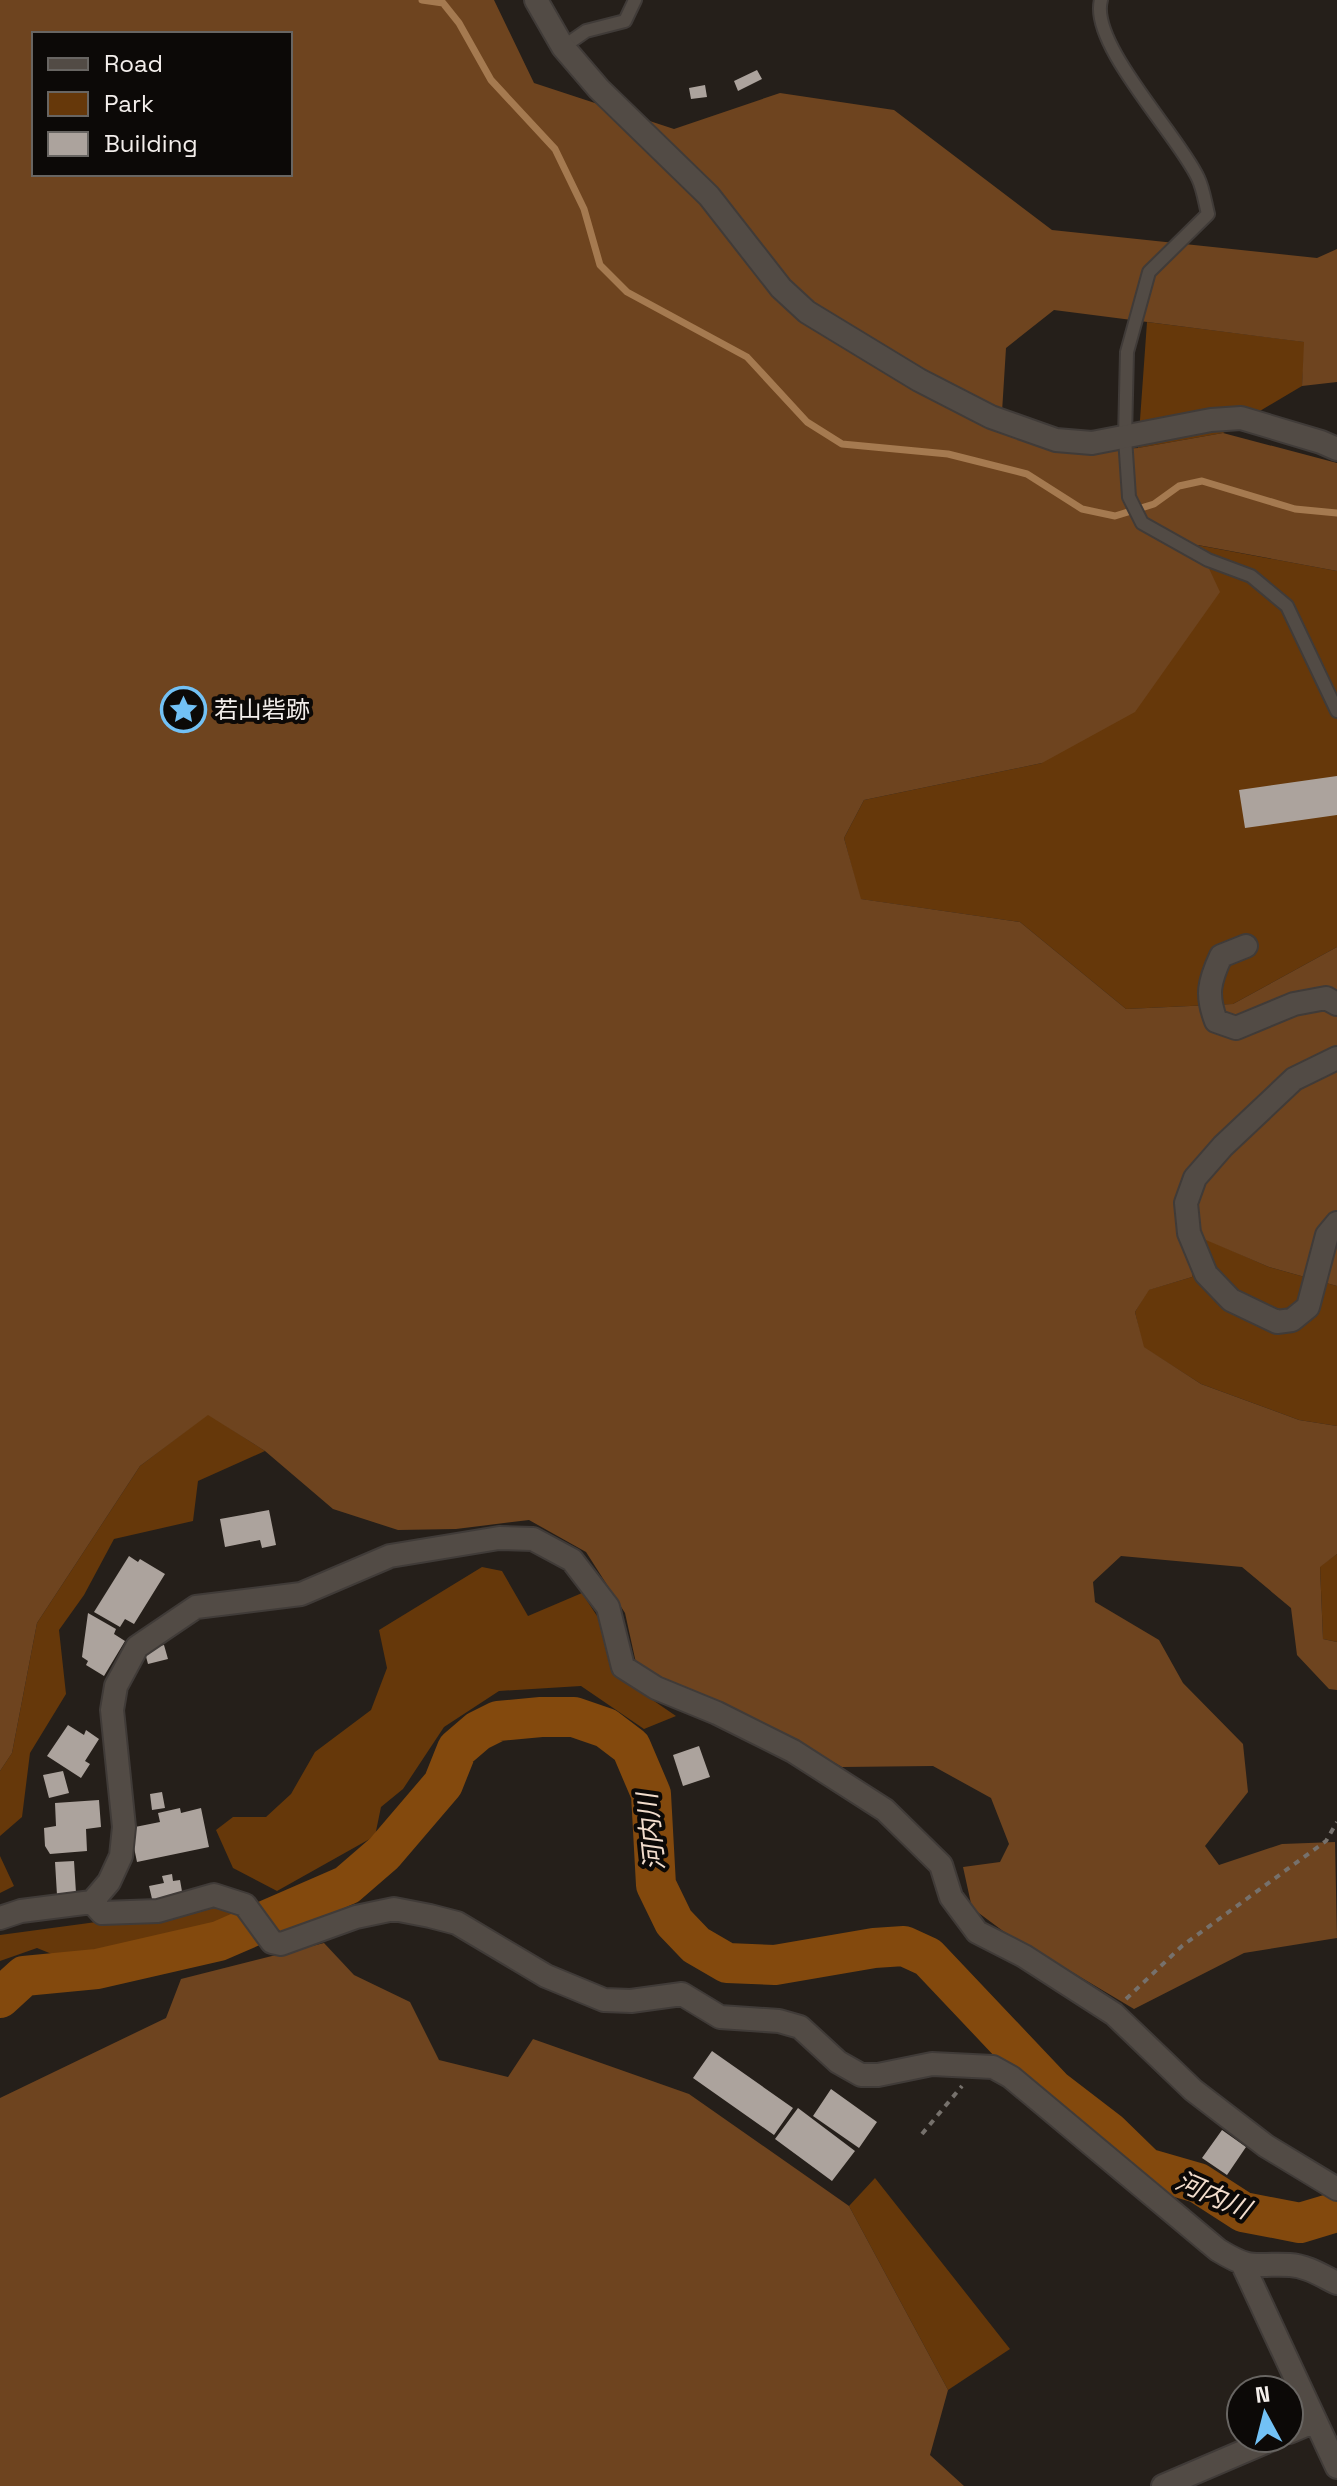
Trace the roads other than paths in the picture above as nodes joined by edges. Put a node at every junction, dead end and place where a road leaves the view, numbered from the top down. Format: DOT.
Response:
graph roads {
  1 [pos="536,0"];
  2 [pos="635,0"];
  3 [pos="1101,0"];
  4 [pos="563,47"];
  5 [pos="1125,438"];
  6 [pos="1337,449"];
  7 [pos="1337,711"];
  8 [pos="1246,946"];
  9 [pos="1337,1004"];
  10 [pos="1337,1058"];
  11 [pos="1337,1223"];
  12 [pos="92,1902"];
  13 [pos="0,1918"];
  14 [pos="1337,2189"];
  15 [pos="1243,2265"];
  16 [pos="1337,2283"];
  17 [pos="1315,2421"];
  18 [pos="1305,2425"];
  19 [pos="1238,2454"];
  20 [pos="1337,2467"];
  21 [pos="1163,2486"];
  1 -- 4 [label="street"];
  2 -- 4 [label="lane"];
  3 -- 5 [label="lane"];
  4 -- 5 [label="street"];
  5 -- 6 [label="street"];
  5 -- 7 [label="lane"];
  8 -- 9 [label="street"];
  10 -- 11 [label="street"];
  12 -- 13 [label="street"];
  12 -- 14 [label="street"];
  12 -- 15 [label="street"];
  15 -- 16 [label="street"];
  15 -- 17 [label="street"];
  17 -- 18 [label="street"];
  17 -- 20 [label="street"];
  19 -- 21 [label="street"];
}
